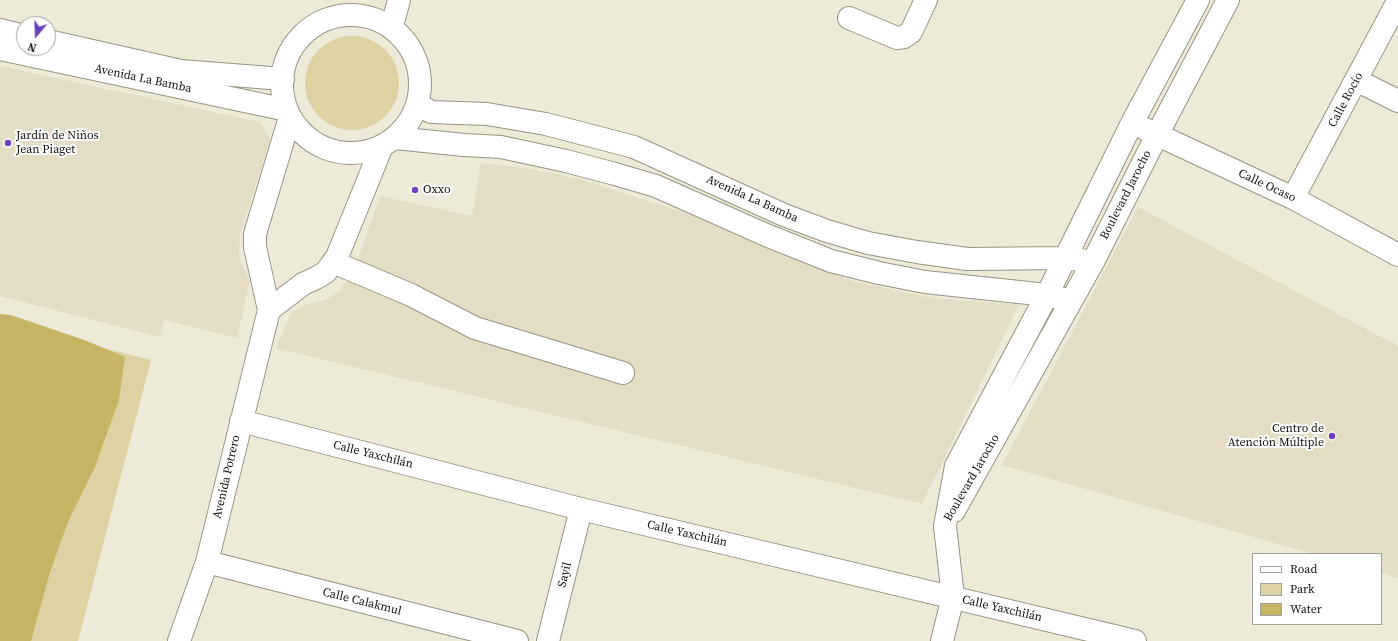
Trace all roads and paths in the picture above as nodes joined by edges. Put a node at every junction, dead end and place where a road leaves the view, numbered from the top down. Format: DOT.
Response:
graph roads {
  1 [pos="399,0"];
  2 [pos="926,0"];
  3 [pos="1198,0"];
  4 [pos="1228,0"];
  5 [pos="1398,1"];
  6 [pos="347,7"];
  7 [pos="849,18"];
  8 [pos="392,26"];
  9 [pos="0,30"];
  10 [pos="16,34"];
  11 [pos="56,43"];
  12 [pos="0,49"];
  13 [pos="282,79"];
  14 [pos="1356,80"];
  15 [pos="1398,101"];
  16 [pos="418,104"];
  17 [pos="289,113"];
  18 [pos="1132,123"];
  19 [pos="1157,135"];
  20 [pos="389,142"];
  21 [pos="1293,198"];
  22 [pos="1398,254"];
  23 [pos="1066,258"];
  24 [pos="333,262"];
  25 [pos="1093,262"];
  26 [pos="1047,295"];
  27 [pos="1072,301"];
  28 [pos="269,310"];
  29 [pos="622,373"];
  30 [pos="241,421"];
  31 [pos="581,509"];
  32 [pos="945,526"];
  33 [pos="207,562"];
  34 [pos="952,597"];
  35 [pos="179,641"];
  36 [pos="517,641"];
  37 [pos="548,641"];
  38 [pos="942,641"];
  39 [pos="1135,641"];
  1 -- 8 [label="street"];
  2 -- 7 [label="street"];
  3 -- 18 [label="street, Boulevard Jarocho"];
  4 -- 19 [label="street, Boulevard Jarocho"];
  5 -- 14 [label="street, Calle Rocío"];
  6 -- 8 [label="street"];
  6 -- 13 [label="street"];
  8 -- 16 [label="street"];
  9 -- 10 [label="street"];
  11 -- 13 [label="street, Avenida La Bamba"];
  12 -- 17 [label="street, Avenida La Bamba"];
  13 -- 17 [label="street"];
  14 -- 15 [label="street"];
  14 -- 21 [label="street, Calle Rocío"];
  16 -- 20 [label="street"];
  16 -- 23 [label="street, Avenida La Bamba"];
  17 -- 20 [label="street"];
  17 -- 28 [label="street, Avenida Potrero"];
  18 -- 19 [label="street, Calle Ocaso"];
  18 -- 23 [label="street, Boulevard Jarocho"];
  19 -- 21 [label="street, Calle Ocaso"];
  19 -- 25 [label="street, Boulevard Jarocho"];
  20 -- 24 [label="street"];
  20 -- 26 [label="street"];
  21 -- 22 [label="street, Calle Ocaso"];
  23 -- 25 [label="street, Avenida La Bamba"];
  23 -- 26 [label="street, Boulevard Jarocho"];
  24 -- 28 [label="street"];
  24 -- 29 [label="street"];
  25 -- 27 [label="street, Boulevard Jarocho"];
  26 -- 27 [label="street"];
  26 -- 32 [label="street, Boulevard Jarocho"];
  27 -- 32 [label="street, Boulevard Jarocho"];
  28 -- 30 [label="street, Avenida Potrero"];
  30 -- 31 [label="street, Calle Yaxchilán"];
  30 -- 33 [label="street, Avenida Potrero"];
  31 -- 34 [label="street, Calle Yaxchilán"];
  31 -- 37 [label="street, Sayil"];
  32 -- 34 [label="street"];
  33 -- 35 [label="street, Avenida Potrero"];
  33 -- 36 [label="street, Calle Calakmul"];
  34 -- 38 [label="street"];
  34 -- 39 [label="street, Calle Yaxchilán"];
}
